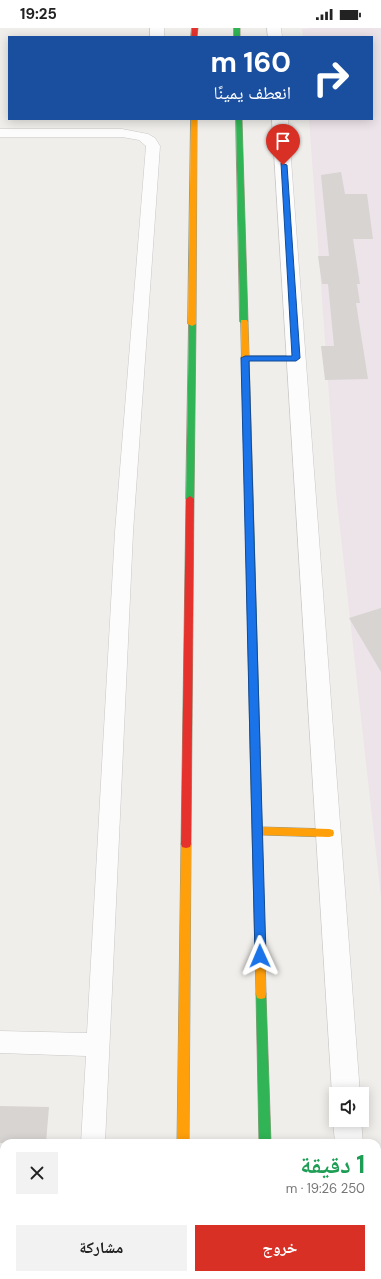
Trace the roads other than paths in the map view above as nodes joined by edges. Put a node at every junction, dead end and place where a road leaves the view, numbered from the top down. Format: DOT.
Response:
graph roads {
  1 [pos="194,120"];
  2 [pos="239,120"];
  3 [pos="280,120"];
  4 [pos="0,133"];
  5 [pos="245,358"];
  6 [pos="296,358"];
  7 [pos="257,831"];
  8 [pos="328,833"];
  9 [pos="0,1042"];
  10 [pos="98,1045"];
  11 [pos="346,1087"];
  12 [pos="348,1127"];
  13 [pos="93,1139"];
  14 [pos="183,1139"];
  15 [pos="265,1139"];
  16 [pos="349,1139"];
  1 -- 14 [label="main road"];
  2 -- 5 [label="main road"];
  3 -- 6 [label="street"];
  4 -- 10 [label="lane"];
  5 -- 6 [label="main road"];
  5 -- 7 [label="main road"];
  6 -- 8 [label="street"];
  7 -- 8 [label="main road"];
  7 -- 15 [label="main road"];
  8 -- 11 [label="street"];
  9 -- 10 [label="lane"];
  10 -- 13 [label="lane"];
  12 -- 16 [label="street"];
}
